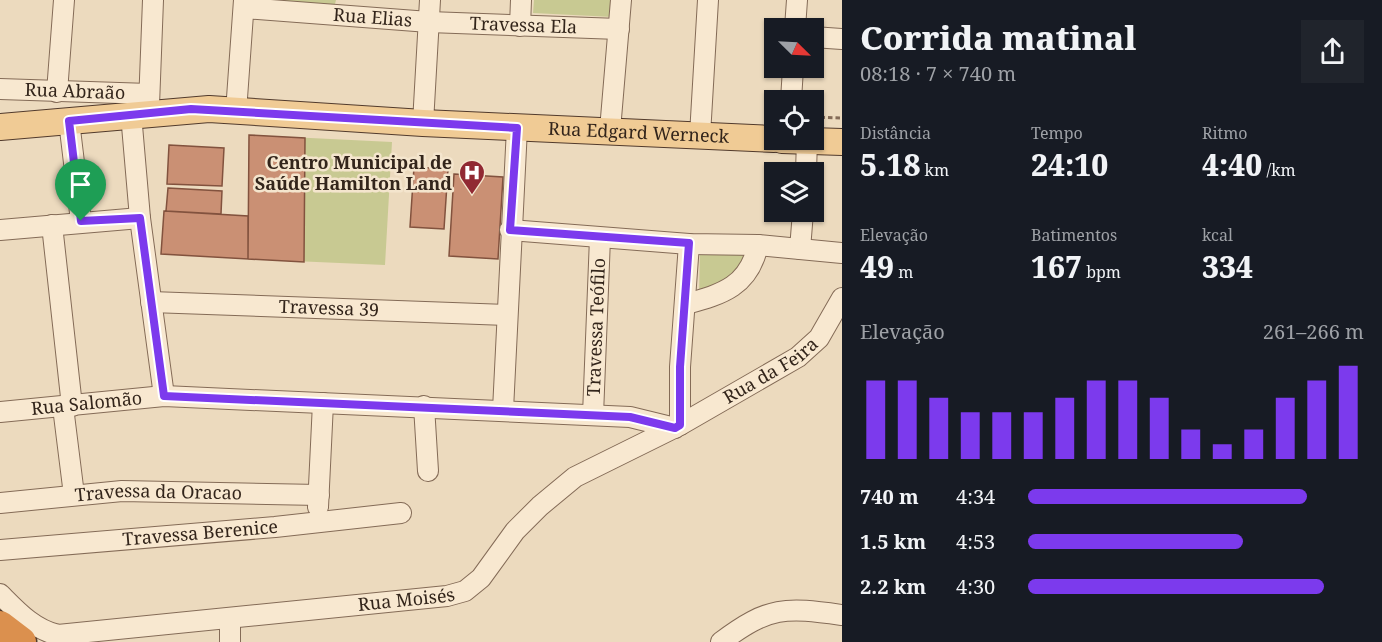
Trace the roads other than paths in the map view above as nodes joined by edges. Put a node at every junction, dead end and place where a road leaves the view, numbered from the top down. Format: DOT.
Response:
graph roads {
  1 [pos="59,0"];
  2 [pos="64,0"];
  3 [pos="153,0"];
  4 [pos="430,0"];
  5 [pos="521,0"];
  6 [pos="621,0"];
  7 [pos="708,0"];
  8 [pos="797,0"];
  9 [pos="244,4"];
  10 [pos="338,9"];
  11 [pos="796,18"];
  12 [pos="429,22"];
  13 [pos="520,26"];
  14 [pos="619,29"];
  15 [pos="824,38"];
  16 [pos="842,39"];
  17 [pos="0,89"];
  18 [pos="57,92"];
  19 [pos="143,107"];
  20 [pos="236,111"];
  21 [pos="69,121"];
  22 [pos="423,123"];
  23 [pos="0,127"];
  24 [pos="517,128"];
  25 [pos="610,130"];
  26 [pos="700,135"];
  27 [pos="764,138"];
  28 [pos="824,141"];
  29 [pos="842,142"];
  30 [pos="140,218"];
  31 [pos="81,221"];
  32 [pos="802,222"];
  33 [pos="52,225"];
  34 [pos="0,230"];
  35 [pos="510,230"];
  36 [pos="600,238"];
  37 [pos="689,243"];
  38 [pos="758,245"];
  39 [pos="800,249"];
  40 [pos="842,253"];
  41 [pos="842,297"];
  42 [pos="151,302"];
  43 [pos="686,304"];
  44 [pos="507,315"];
  45 [pos="164,396"];
  46 [pos="323,403"];
  47 [pos="424,406"];
  48 [pos="68,407"];
  49 [pos="503,410"];
  50 [pos="0,412"];
  51 [pos="593,415"];
  52 [pos="677,427"];
  53 [pos="429,471"];
  54 [pos="74,495"];
  55 [pos="319,495"];
  56 [pos="0,503"];
  57 [pos="401,513"];
  58 [pos="317,521"];
  59 [pos="0,550"];
  60 [pos="0,594"];
  61 [pos="842,615"];
  62 [pos="230,620"];
  63 [pos="0,626"];
  64 [pos="106,637"];
  65 [pos="21,642"];
  66 [pos="230,642"];
  67 [pos="721,642"];
  1 -- 2 [label="street"];
  2 -- 18 [label="street"];
  3 -- 19 [label="street"];
  4 -- 12 [label="street"];
  5 -- 13 [label="street"];
  6 -- 14 [label="street"];
  7 -- 26 [label="street"];
  8 -- 11 [label="street"];
  9 -- 10 [label="street, Rua Elias"];
  9 -- 20 [label="street"];
  10 -- 12 [label="street, Rua Elias"];
  12 -- 13 [label="street, Travessa Ela"];
  12 -- 22 [label="street"];
  13 -- 14 [label="street, Travessa Ela"];
  14 -- 25 [label="street"];
  15 -- 16 [label="street"];
  17 -- 18 [label="street, Rua Abraão"];
  18 -- 19 [label="street, Rua Abraão"];
  19 -- 20 [label="main road, Rua Edgard Werneck"];
  19 -- 21 [label="main road, Rua Edgard Werneck"];
  19 -- 30 [label="street"];
  20 -- 22 [label="main road, Rua Edgard Werneck"];
  21 -- 23 [label="main road, Rua Edgard Werneck"];
  21 -- 31 [label="street"];
  22 -- 24 [label="main road, Rua Edgard Werneck"];
  24 -- 25 [label="main road, Rua Edgard Werneck"];
  24 -- 35 [label="street"];
  25 -- 26 [label="main road, Rua Edgard Werneck"];
  26 -- 27 [label="main road, Rua Edgard Werneck"];
  28 -- 29 [label="main road"];
  30 -- 31 [label="street"];
  30 -- 42 [label="street"];
  31 -- 33 [label="street"];
  32 -- 39 [label="street"];
  33 -- 34 [label="street"];
  33 -- 48 [label="street"];
  35 -- 36 [label="street"];
  35 -- 44 [label="street"];
  36 -- 37 [label="street"];
  36 -- 51 [label="street, Travessa Teófilo"];
  37 -- 38 [label="street"];
  37 -- 43 [label="street"];
  38 -- 39 [label="street"];
  38 -- 43 [label="street"];
  39 -- 40 [label="street"];
  41 -- 52 [label="street, Rua da Feira"];
  42 -- 44 [label="street, Travessa 39"];
  42 -- 45 [label="street"];
  43 -- 52 [label="street"];
  44 -- 49 [label="street"];
  45 -- 46 [label="street, Rua Salomão"];
  45 -- 48 [label="street, Rua Salomão"];
  46 -- 47 [label="street, Rua Salomão"];
  46 -- 55 [label="street"];
  47 -- 49 [label="street, Rua Salomão"];
  47 -- 53 [label="street"];
  48 -- 50 [label="street, Rua Salomão"];
  48 -- 54 [label="street"];
  49 -- 51 [label="street, Rua Salomão"];
  51 -- 52 [label="street, Rua Salomão"];
  52 -- 62 [label="street, Rua Moisés"];
  54 -- 55 [label="street, Travessa da Oracao"];
  54 -- 56 [label="street, Travessa da Oracao"];
  55 -- 58 [label="street"];
  57 -- 58 [label="street, Travessa Berenice"];
  58 -- 59 [label="street, Travessa Berenice"];
  60 -- 64 [label="street, Rua Moisés"];
  61 -- 67 [label="street"];
  62 -- 64 [label="street, Rua Moisés"];
  62 -- 66 [label="street"];
  63 -- 65 [label="highway"];
}
